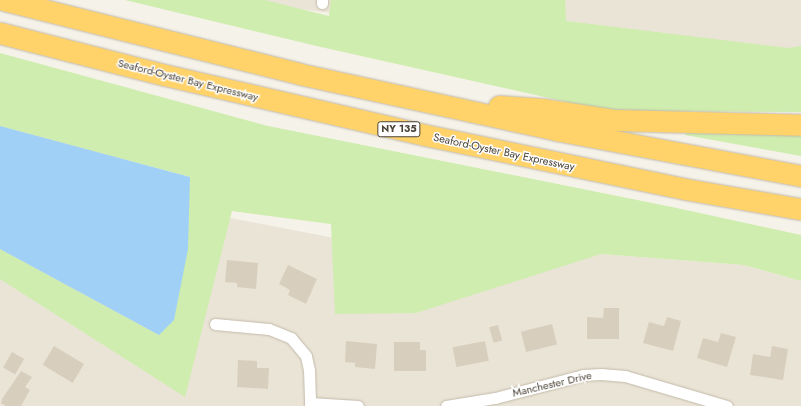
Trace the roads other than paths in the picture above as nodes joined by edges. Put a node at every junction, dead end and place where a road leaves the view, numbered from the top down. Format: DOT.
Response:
graph roads {
  1 [pos="4,0"];
  2 [pos="0,33"];
  3 [pos="425,101"];
  4 [pos="801,125"];
  5 [pos="801,176"];
  6 [pos="801,209"];
  7 [pos="214,324"];
  8 [pos="310,404"];
  9 [pos="358,406"];
  10 [pos="446,406"];
  11 [pos="727,406"];
  1 -- 3 [label="highway"];
  2 -- 6 [label="highway, Seaford-Oyster Bay Expressway / NY 135"];
  3 -- 4 [label="highway"];
  3 -- 5 [label="highway"];
  7 -- 8 [label="street"];
  8 -- 9 [label="street"];
  10 -- 11 [label="street, Manchester Drive"];
}
